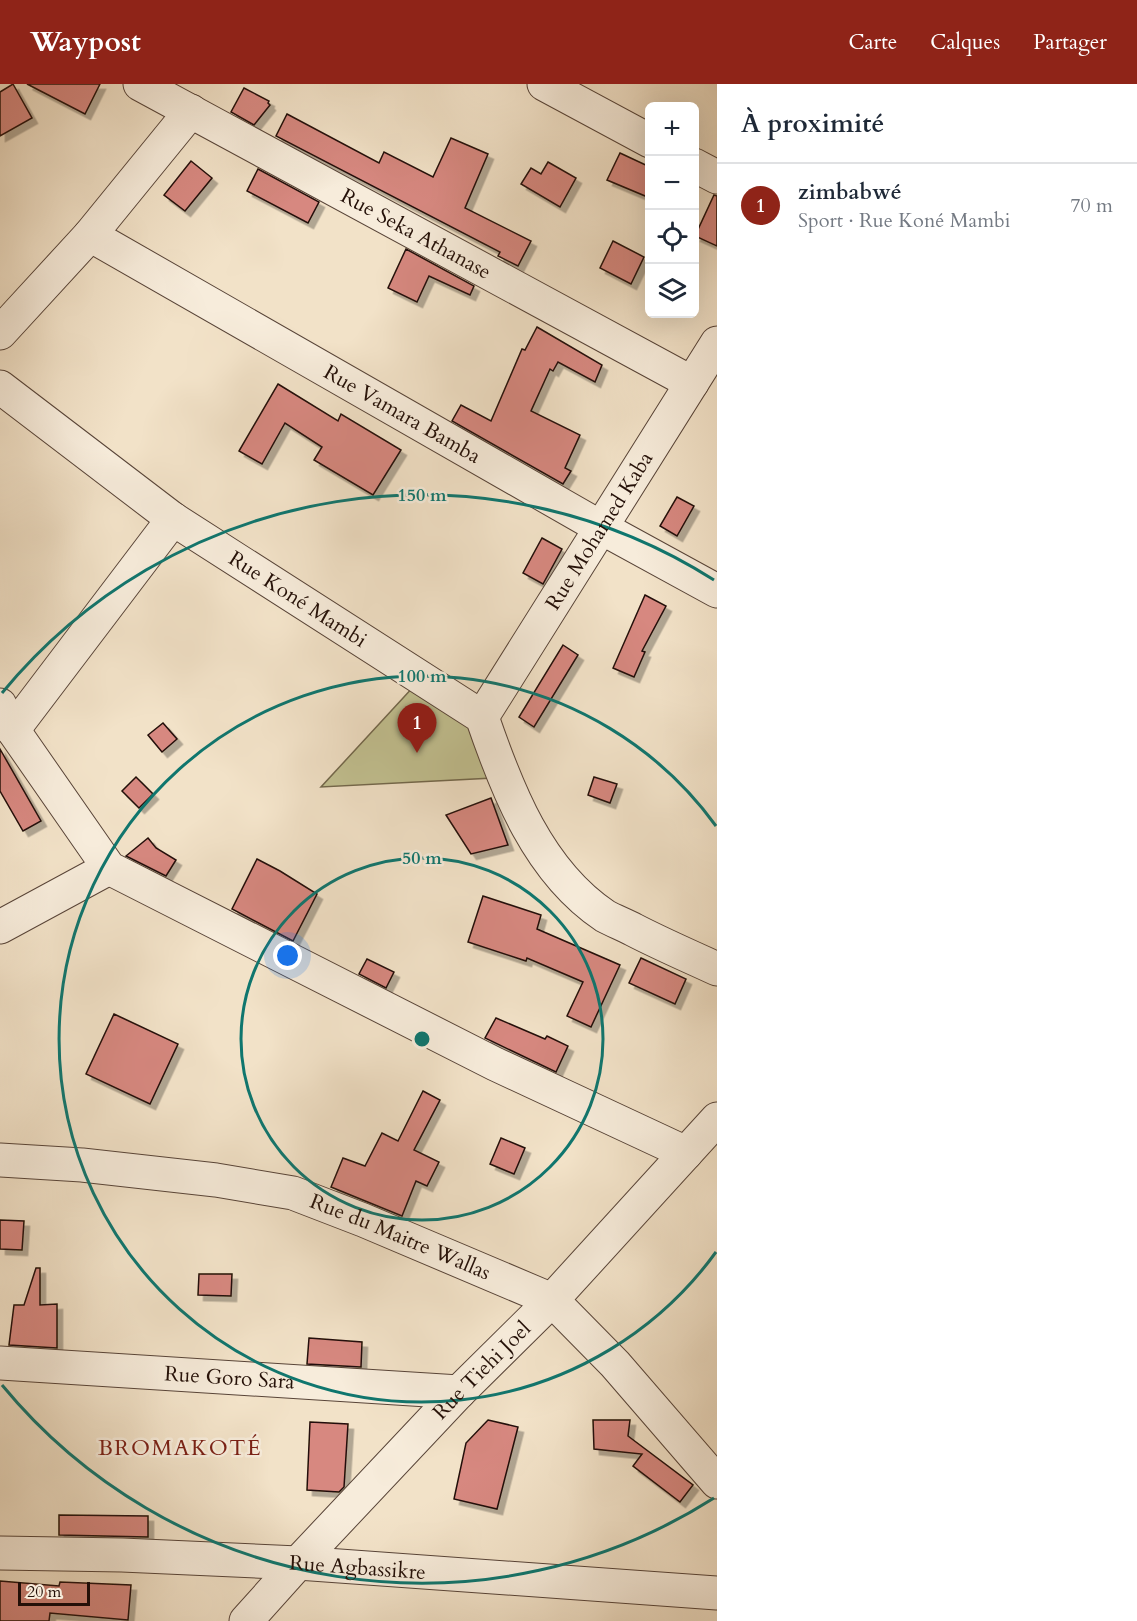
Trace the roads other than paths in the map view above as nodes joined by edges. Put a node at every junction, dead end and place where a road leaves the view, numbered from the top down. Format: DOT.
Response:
graph roads {
  1 [pos="140,84"];
  2 [pos="544,84"];
  3 [pos="191,111"];
  4 [pos="645,138"];
  5 [pos="699,168"];
  6 [pos="717,177"];
  7 [pos="90,235"];
  8 [pos="0,333"];
  9 [pos="717,343"];
  10 [pos="693,383"];
  11 [pos="0,387"];
  12 [pos="173,519"];
  13 [pos="600,527"];
  14 [pos="717,591"];
  15 [pos="6,717"];
  16 [pos="482,717"];
  17 [pos="109,868"];
  18 [pos="0,927"];
  19 [pos="717,969"];
  20 [pos="717,1119"];
  21 [pos="686,1153"];
  22 [pos="0,1161"];
  23 [pos="552,1300"];
  24 [pos="0,1363"];
  25 [pos="459,1392"];
  26 [pos="717,1482"];
  27 [pos="0,1553"];
  28 [pos="298,1563"];
  29 [pos="717,1593"];
  30 [pos="246,1621"];
  1 -- 3 [label="street, Rue Seka Athanase"];
  2 -- 4 [label="street"];
  3 -- 7 [label="street"];
  3 -- 10 [label="street, Rue Seka Athanase"];
  5 -- 6 [label="street"];
  7 -- 8 [label="street"];
  7 -- 13 [label="street, Rue Vamara Bamba"];
  9 -- 10 [label="street, Rue Mohamed Kaba"];
  10 -- 13 [label="street, Rue Mohamed Kaba"];
  11 -- 12 [label="street, Rue Koné Mambi"];
  12 -- 15 [label="street"];
  12 -- 16 [label="street, Rue Koné Mambi"];
  13 -- 14 [label="street, Rue Vamara Bamba"];
  13 -- 16 [label="street, Rue Mohamed Kaba"];
  15 -- 17 [label="street"];
  16 -- 19 [label="street"];
  17 -- 18 [label="street"];
  17 -- 21 [label="street"];
  20 -- 21 [label="street, Rue Tiehi Joel"];
  21 -- 23 [label="street, Rue Tiehi Joel"];
  22 -- 23 [label="street, Rue du Maitre Wallas"];
  23 -- 25 [label="street, Rue Tiehi Joel"];
  23 -- 26 [label="street, Rue du Maitre Wallas"];
  24 -- 25 [label="street, Rue Goro Sara"];
  25 -- 28 [label="street, Rue Tiehi Joel"];
  27 -- 28 [label="street, Rue Agbassikre"];
  28 -- 29 [label="street, Rue Agbassikre"];
  28 -- 30 [label="street, Rue Tiehi Joel"];
}
